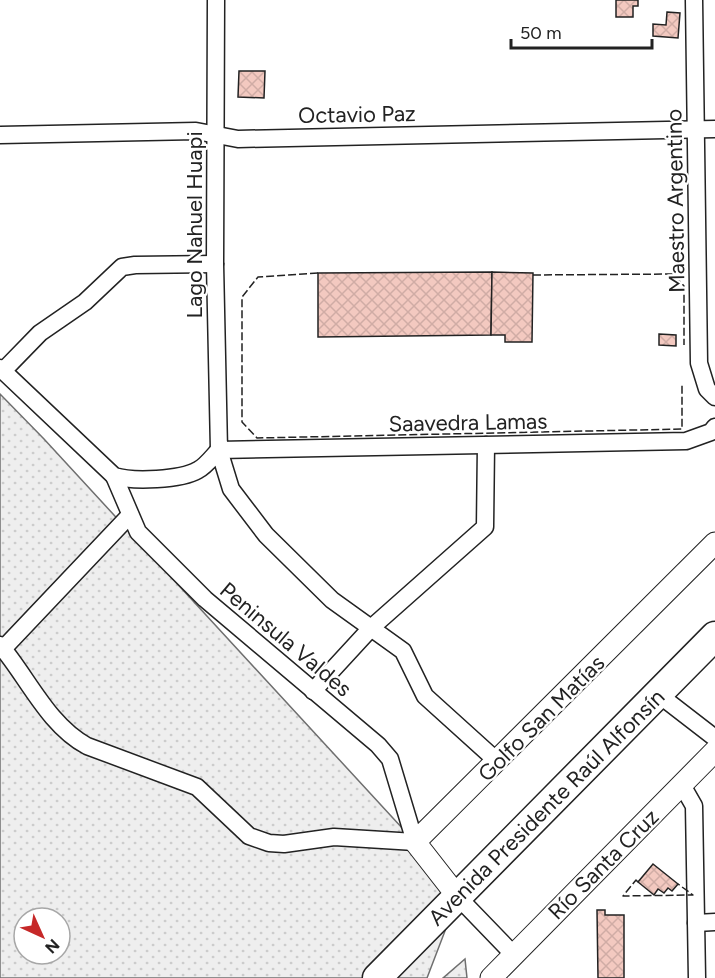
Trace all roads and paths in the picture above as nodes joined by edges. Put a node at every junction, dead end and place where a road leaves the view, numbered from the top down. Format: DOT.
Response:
graph roads {
  1 [pos="216,0"];
  2 [pos="694,0"];
  3 [pos="696,129"];
  4 [pos="715,129"];
  5 [pos="216,134"];
  6 [pos="0,135"];
  7 [pos="215,264"];
  8 [pos="2,369"];
  9 [pos="715,397"];
  10 [pos="715,427"];
  11 [pos="486,445"];
  12 [pos="219,450"];
  13 [pos="114,476"];
  14 [pos="130,515"];
  15 [pos="715,543"];
  16 [pos="371,628"];
  17 [pos="715,636"];
  18 [pos="1,647"];
  19 [pos="313,691"];
  20 [pos="658,694"];
  21 [pos="715,738"];
  22 [pos="715,752"];
  23 [pos="498,762"];
  24 [pos="682,785"];
  25 [pos="415,842"];
  26 [pos="458,897"];
  27 [pos="715,922"];
  28 [pos="696,923"];
  29 [pos="513,954"];
  30 [pos="377,978"];
  31 [pos="491,978"];
  32 [pos="697,978"];
  1 -- 5 [label="street, Lago Nahuel Huapi"];
  2 -- 3 [label="street, Maestro Argentino"];
  3 -- 4 [label="street, Octavio Paz"];
  3 -- 5 [label="street, Octavio Paz"];
  3 -- 9 [label="street, Maestro Argentino"];
  5 -- 6 [label="street, Octavio Paz"];
  5 -- 7 [label="street, Lago Nahuel Huapi"];
  7 -- 8 [label="street"];
  7 -- 12 [label="street, Lago Nahuel Huapi"];
  8 -- 13 [label="street, Peninsula Valdes"];
  10 -- 11 [label="street, Saavedra Lamas"];
  11 -- 12 [label="street, Saavedra Lamas"];
  11 -- 16 [label="street"];
  12 -- 13 [label="street"];
  12 -- 16 [label="street"];
  13 -- 14 [label="street, Peninsula Valdes"];
  14 -- 18 [label="street"];
  14 -- 19 [label="street, Peninsula Valdes"];
  15 -- 23 [label="street, Golfo San Matías"];
  16 -- 19 [label="street"];
  16 -- 23 [label="street"];
  17 -- 20 [label="highway, Avenida Presidente Raúl Alfonsín"];
  18 -- 25 [label="street"];
  19 -- 25 [label="street, Peninsula Valdes"];
  20 -- 21 [label="street"];
  20 -- 26 [label="highway, Avenida Presidente Raúl Alfonsín"];
  22 -- 24 [label="street, Río Santa Cruz"];
  23 -- 25 [label="street, Golfo San Matías"];
  24 -- 28 [label="street"];
  24 -- 29 [label="street, Río Santa Cruz"];
  25 -- 26 [label="street"];
  26 -- 29 [label="street"];
  26 -- 30 [label="highway, Avenida Presidente Raúl Alfonsín"];
  27 -- 28 [label="street"];
  28 -- 32 [label="street"];
  29 -- 31 [label="street, Río Santa Cruz"];
}
